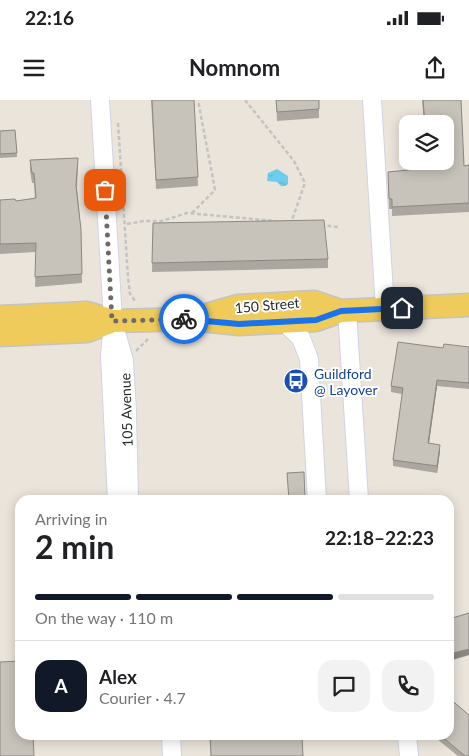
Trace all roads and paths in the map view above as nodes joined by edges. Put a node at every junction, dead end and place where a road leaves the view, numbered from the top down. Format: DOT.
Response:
graph roads {
  1 [pos="100,100"];
  2 [pos="198,100"];
  3 [pos="245,100"];
  4 [pos="372,100"];
  5 [pos="118,120"];
  6 [pos="192,213"];
  7 [pos="280,222"];
  8 [pos="127,224"];
  9 [pos="300,224"];
  10 [pos="319,225"];
  11 [pos="338,227"];
  12 [pos="136,302"];
  13 [pos="469,305"];
  14 [pos="385,309"];
  15 [pos="344,311"];
  16 [pos="0,317"];
  17 [pos="193,319"];
  18 [pos="112,321"];
  19 [pos="283,322"];
  20 [pos="0,335"];
  21 [pos="137,342"];
  22 [pos="138,349"];
  23 [pos="117,495"];
  24 [pos="129,495"];
  25 [pos="318,495"];
  26 [pos="359,495"];
  27 [pos="171,740"];
  28 [pos="407,740"];
  29 [pos="172,756"];
  30 [pos="409,756"];
  1 -- 18 [label="street, 105 Avenue"];
  2 -- 6 [label="path"];
  3 -- 9 [label="path"];
  4 -- 14 [label="street"];
  5 -- 12 [label="path"];
  6 -- 7 [label="path"];
  6 -- 8 [label="path"];
  10 -- 11 [label="path"];
  13 -- 14 [label="main road, 150 Street"];
  14 -- 15 [label="main road, 150 Street"];
  15 -- 17 [label="main road, 150 Street"];
  15 -- 19 [label="main road, 150 Street"];
  15 -- 26 [label="street"];
  16 -- 18 [label="main road, 150 Street"];
  17 -- 18 [label="main road, 150 Street"];
  17 -- 19 [label="main road, 150 Street"];
  18 -- 20 [label="main road, 150 Street"];
  18 -- 23 [label="street, 105 Avenue"];
  18 -- 24 [label="street, 105 Avenue"];
  19 -- 25 [label="street"];
  21 -- 22 [label="path"];
  27 -- 29 [label="street"];
  28 -- 30 [label="street"];
}
